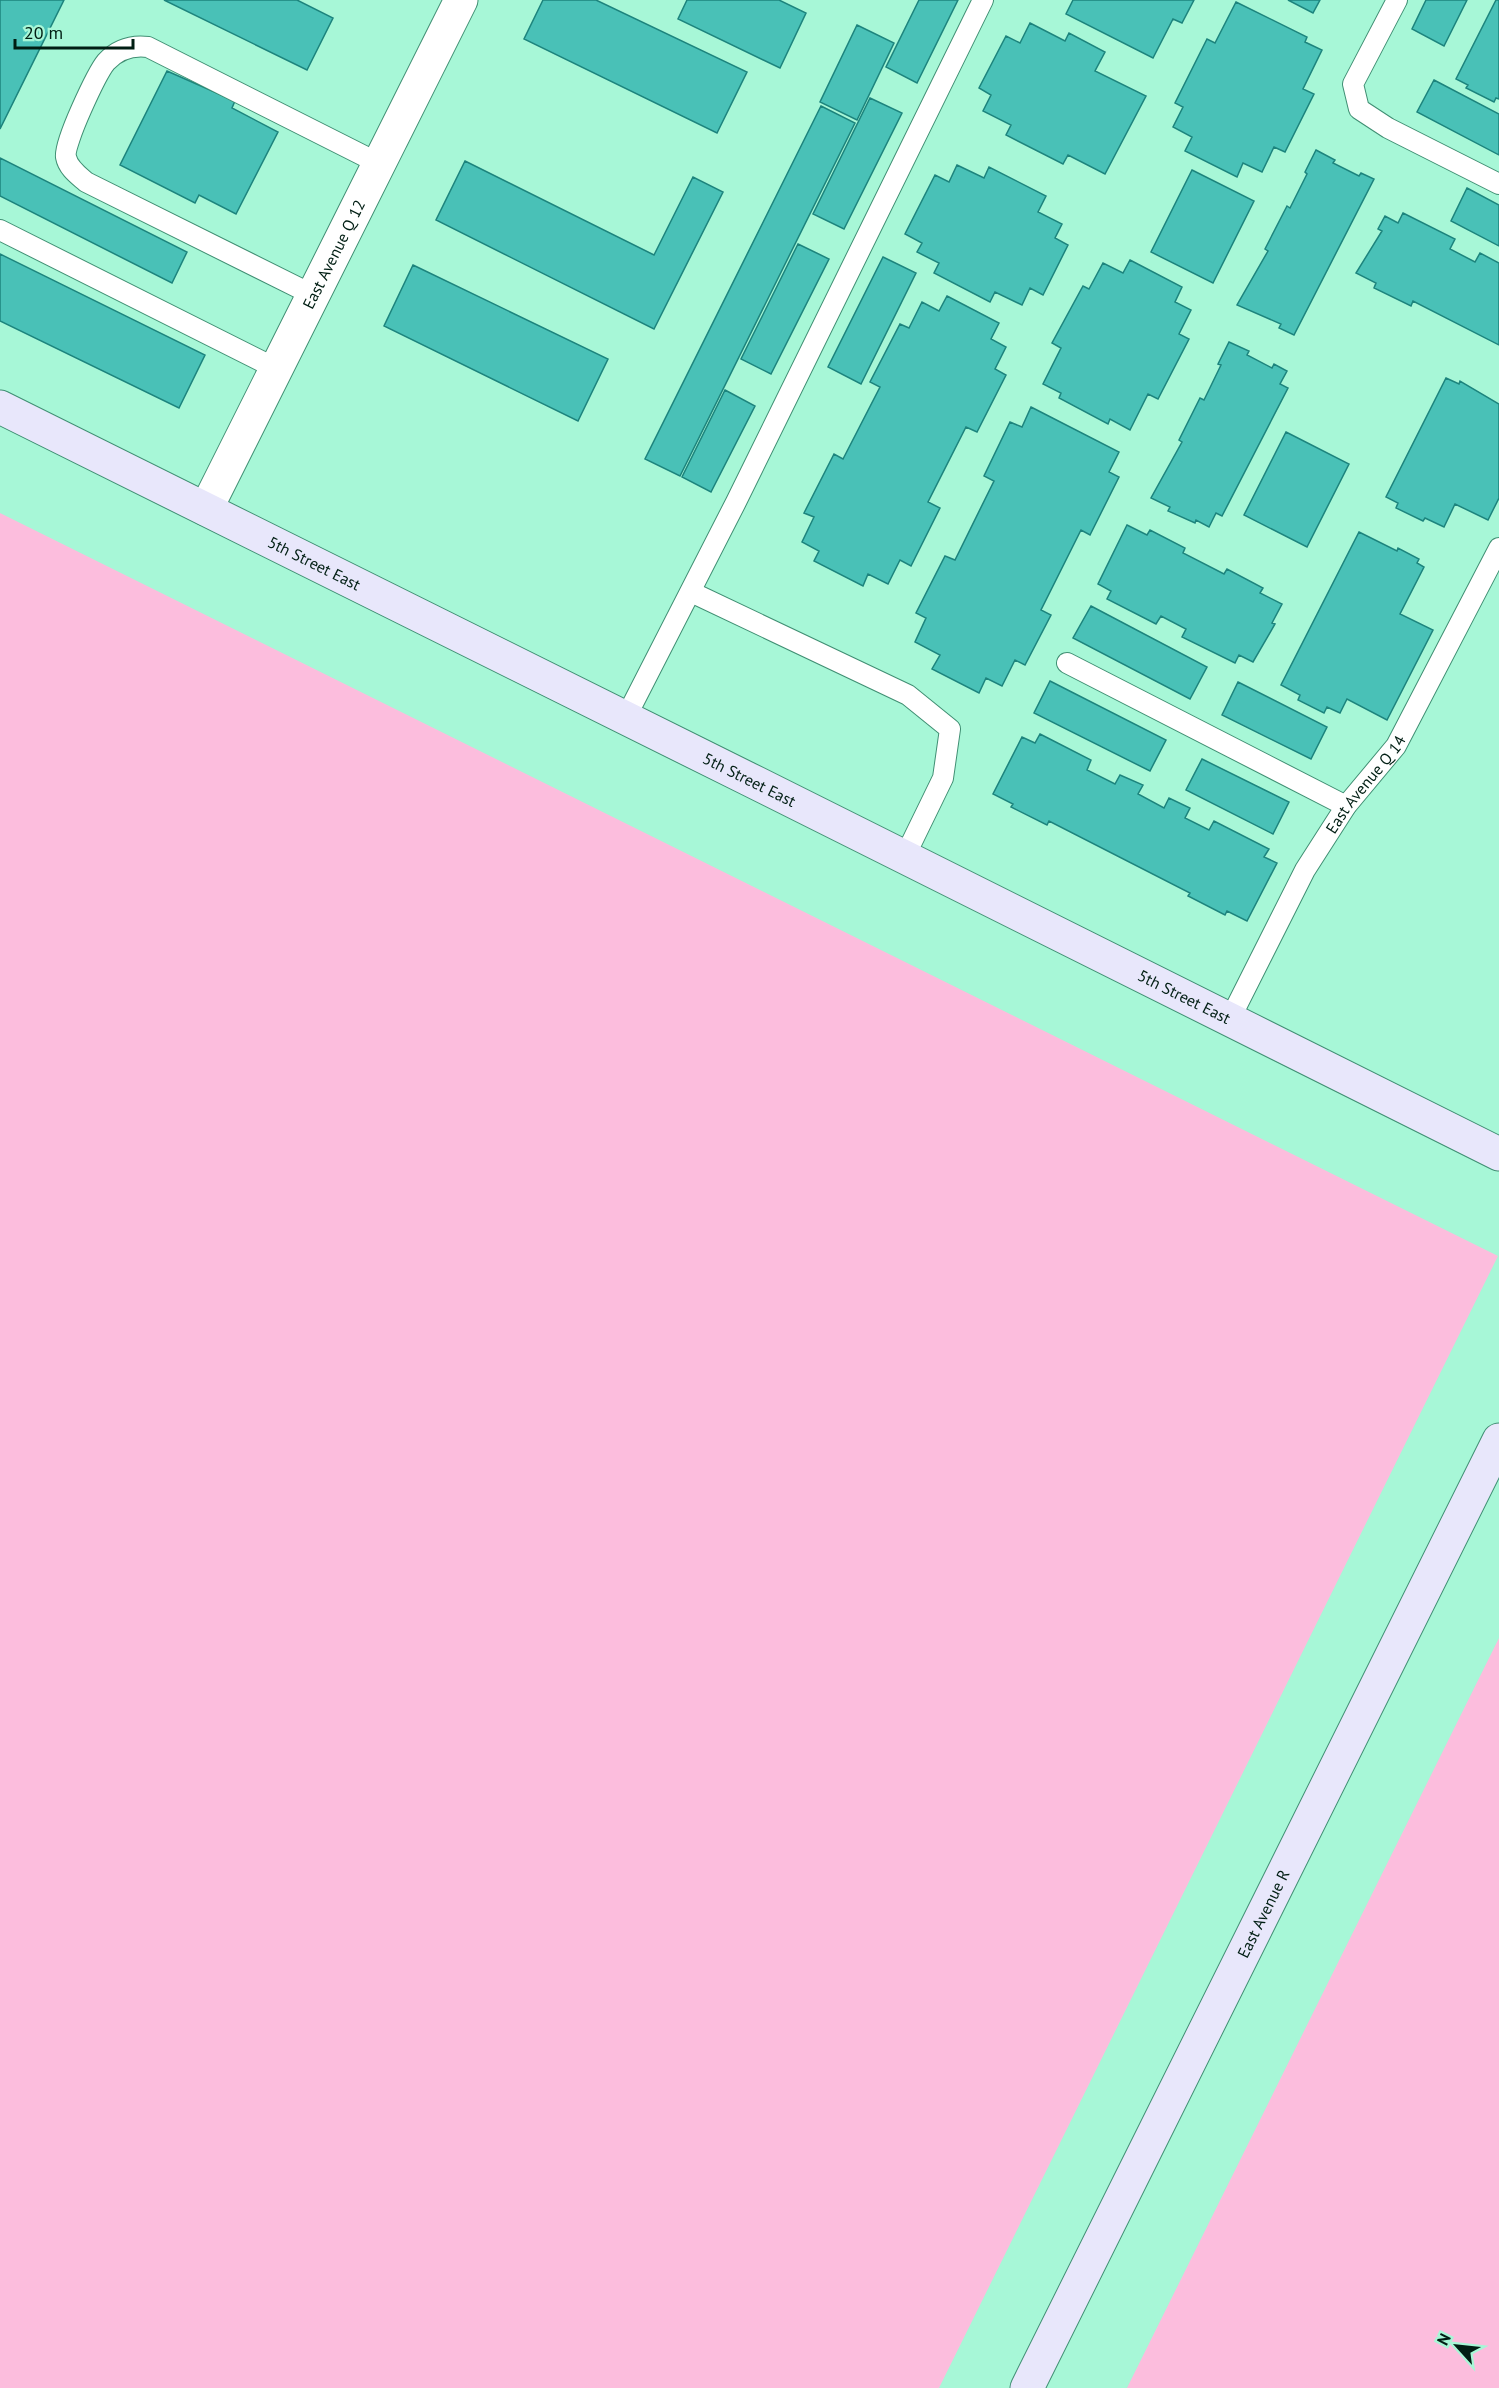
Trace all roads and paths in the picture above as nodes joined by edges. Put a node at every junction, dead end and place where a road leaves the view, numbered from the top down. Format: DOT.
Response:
graph roads {
  1 [pos="461,0"];
  2 [pos="983,0"];
  3 [pos="1397,0"];
  4 [pos="380,164"];
  5 [pos="1499,184"];
  6 [pos="0,230"];
  7 [pos="313,295"];
  8 [pos="275,368"];
  9 [pos="0,407"];
  10 [pos="206,509"];
  11 [pos="1499,548"];
  12 [pos="691,592"];
  13 [pos="1067,663"];
  14 [pos="625,719"];
  15 [pos="1346,806"];
  16 [pos="906,856"];
  17 [pos="1230,1019"];
  18 [pos="1499,1154"];
  19 [pos="1499,1440"];
  20 [pos="1027,2388"];
  1 -- 4 [label="street, East Avenue Q 12"];
  2 -- 12 [label="lane"];
  3 -- 5 [label="lane"];
  4 -- 7 [label="street, East Avenue Q 12"];
  4 -- 7 [label="lane"];
  6 -- 8 [label="lane"];
  7 -- 8 [label="street, East Avenue Q 12"];
  8 -- 10 [label="street, East Avenue Q 12"];
  9 -- 10 [label="street, 5th Street East"];
  10 -- 14 [label="street, 5th Street East"];
  11 -- 15 [label="lane, East Avenue Q 14"];
  12 -- 14 [label="lane"];
  12 -- 16 [label="lane"];
  13 -- 15 [label="lane"];
  14 -- 16 [label="street, 5th Street East"];
  15 -- 17 [label="lane, East Avenue Q 14"];
  16 -- 17 [label="street, 5th Street East"];
  17 -- 18 [label="street, 5th Street East"];
  19 -- 20 [label="street, East Avenue R"];
}
